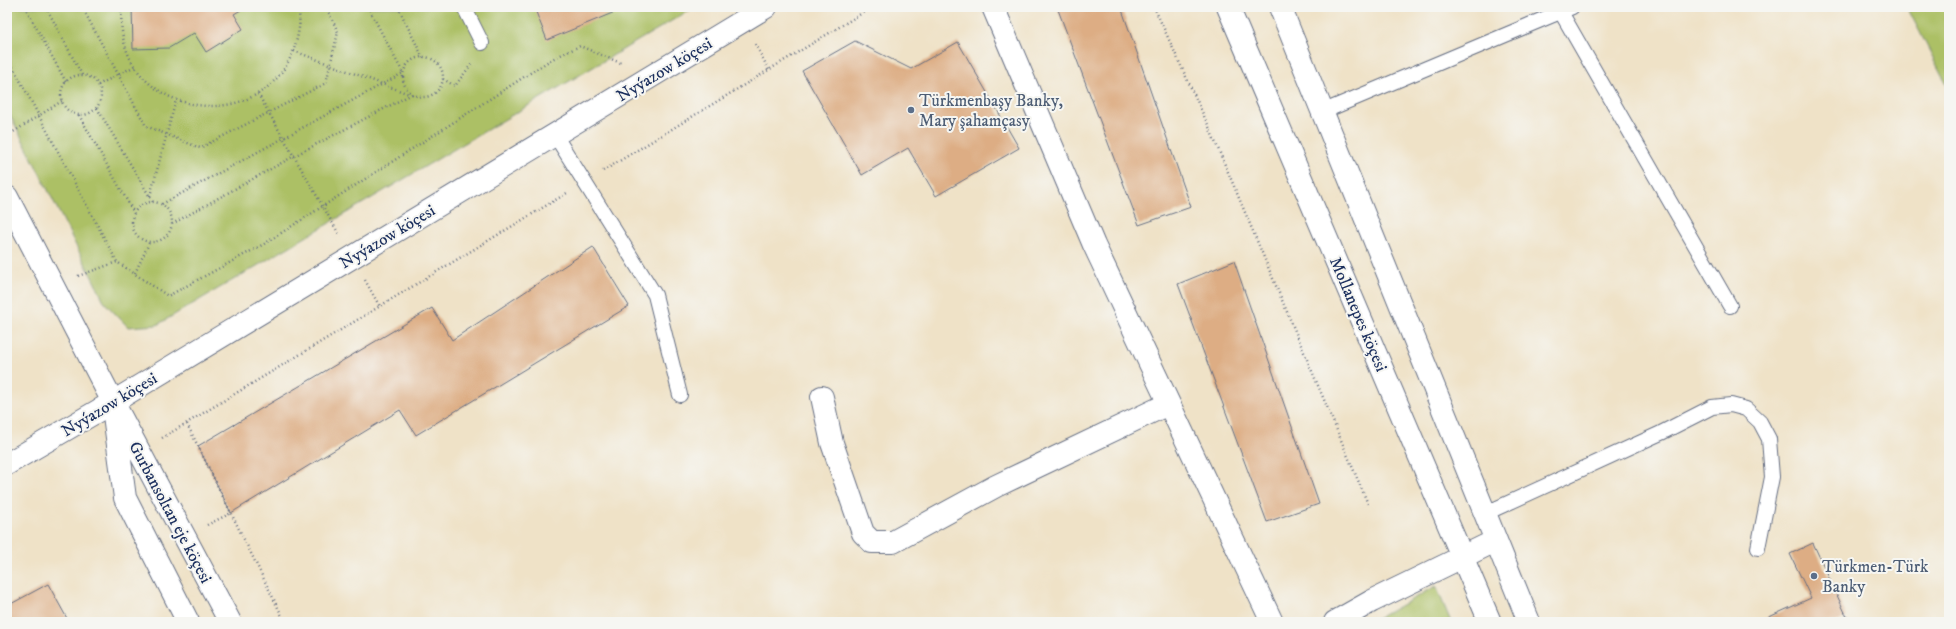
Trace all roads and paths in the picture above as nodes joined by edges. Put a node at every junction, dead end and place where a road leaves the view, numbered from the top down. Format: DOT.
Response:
graph roads {
  1 [pos="25,7"];
  2 [pos="46,7"];
  3 [pos="84,7"];
  4 [pos="122,7"];
  5 [pos="299,7"];
  6 [pos="326,7"];
  7 [pos="368,7"];
  8 [pos="398,7"];
  9 [pos="464,7"];
  10 [pos="765,7"];
  11 [pos="872,7"];
  12 [pos="993,7"];
  13 [pos="1154,7"];
  14 [pos="1228,7"];
  15 [pos="1280,7"];
  16 [pos="1563,9"];
  17 [pos="482,43"];
  18 [pos="294,51"];
  19 [pos="7,56"];
  20 [pos="423,58"];
  21 [pos="330,64"];
  22 [pos="135,66"];
  23 [pos="403,74"];
  24 [pos="82,75"];
  25 [pos="118,75"];
  26 [pos="652,76"];
  27 [pos="443,79"];
  28 [pos="66,82"];
  29 [pos="98,85"];
  30 [pos="384,85"];
  31 [pos="258,94"];
  32 [pos="411,94"];
  33 [pos="176,100"];
  34 [pos="62,101"];
  35 [pos="97,108"];
  36 [pos="269,112"];
  37 [pos="1322,112"];
  38 [pos="79,115"];
  39 [pos="38,116"];
  40 [pos="166,134"];
  41 [pos="555,135"];
  42 [pos="7,136"];
  43 [pos="284,140"];
  44 [pos="294,156"];
  45 [pos="586,182"];
  46 [pos="7,197"];
  47 [pos="150,197"];
  48 [pos="153,202"];
  49 [pos="162,204"];
  50 [pos="322,206"];
  51 [pos="134,213"];
  52 [pos="172,224"];
  53 [pos="150,241"];
  54 [pos="352,257"];
  55 [pos="116,262"];
  56 [pos="134,273"];
  57 [pos="53,286"];
  58 [pos="1730,306"];
  59 [pos="380,307"];
  60 [pos="680,395"];
  61 [pos="822,396"];
  62 [pos="113,402"];
  63 [pos="1168,404"];
  64 [pos="187,424"];
  65 [pos="139,451"];
  66 [pos="7,464"];
  67 [pos="1368,504"];
  68 [pos="1484,514"];
  69 [pos="1495,541"];
  70 [pos="1758,548"];
  71 [pos="1463,557"];
  72 [pos="188,622"];
  73 [pos="230,622"];
  74 [pos="285,622"];
  75 [pos="1272,622"];
  76 [pos="1335,622"];
  77 [pos="1490,622"];
  78 [pos="1529,622"];
  1 -- 28 [label="path"];
  2 -- 24 [label="path"];
  3 -- 25 [label="path"];
  4 -- 22 [label="path"];
  5 -- 18 [label="path"];
  6 -- 21 [label="path"];
  7 -- 23 [label="path"];
  8 -- 20 [label="path"];
  9 -- 17 [label="lane"];
  10 -- 26 [label="street, Nyýazow köçesi"];
  11 -- 45 [label="path"];
  12 -- 63 [label="street"];
  13 -- 67 [label="path"];
  14 -- 71 [label="street, Mollanepes köçesi"];
  15 -- 37 [label="street"];
  16 -- 37 [label="lane"];
  16 -- 58 [label="lane"];
  17 -- 27 [label="path"];
  18 -- 21 [label="path"];
  18 -- 31 [label="path"];
  19 -- 39 [label="path"];
  20 -- 23 [label="path"];
  20 -- 27 [label="path"];
  21 -- 30 [label="path"];
  21 -- 36 [label="path"];
  22 -- 25 [label="path"];
  22 -- 33 [label="path"];
  23 -- 30 [label="path"];
  23 -- 32 [label="path"];
  24 -- 28 [label="path"];
  24 -- 29 [label="path"];
  25 -- 29 [label="path"];
  25 -- 40 [label="path"];
  26 -- 41 [label="street, Nyýazow köçesi"];
  26 -- 50 [label="path"];
  27 -- 32 [label="path"];
  28 -- 34 [label="path"];
  29 -- 35 [label="path"];
  30 -- 32 [label="path"];
  30 -- 43 [label="path"];
  31 -- 33 [label="path"];
  31 -- 36 [label="path"];
  32 -- 44 [label="path"];
  33 -- 40 [label="path"];
  34 -- 38 [label="path"];
  34 -- 39 [label="path"];
  35 -- 38 [label="path"];
  35 -- 47 [label="path"];
  36 -- 40 [label="path"];
  36 -- 43 [label="path"];
  37 -- 68 [label="street"];
  38 -- 51 [label="path"];
  39 -- 42 [label="path"];
  39 -- 55 [label="path"];
  40 -- 47 [label="path"];
  41 -- 45 [label="lane"];
  41 -- 54 [label="street, Nyýazow köçesi"];
  43 -- 44 [label="path"];
  43 -- 49 [label="path"];
  44 -- 50 [label="path"];
  44 -- 52 [label="path"];
  45 -- 59 [label="path"];
  45 -- 60 [label="lane"];
  46 -- 57 [label="street, Gurbansoltan eje köçesi"];
  47 -- 48 [label="path"];
  48 -- 49 [label="path"];
  48 -- 51 [label="path"];
  49 -- 52 [label="path"];
  50 -- 54 [label="path"];
  50 -- 56 [label="path"];
  51 -- 53 [label="path"];
  52 -- 53 [label="path"];
  53 -- 56 [label="path"];
  54 -- 59 [label="path"];
  54 -- 62 [label="street, Nyýazow köçesi"];
  55 -- 56 [label="path"];
  55 -- 57 [label="path"];
  57 -- 62 [label="street, Gurbansoltan eje köçesi"];
  59 -- 64 [label="path"];
  61 -- 63 [label="street"];
  62 -- 65 [label="street, Gurbansoltan eje köçesi"];
  62 -- 66 [label="street, Nyýazow köçesi"];
  62 -- 72 [label="street, Gurbansoltan eje köçesi"];
  63 -- 75 [label="street"];
  64 -- 65 [label="path"];
  64 -- 74 [label="path"];
  65 -- 73 [label="street, Gurbansoltan eje köçesi"];
  68 -- 69 [label="street"];
  68 -- 70 [label="lane"];
  69 -- 71 [label="street"];
  69 -- 78 [label="street"];
  71 -- 76 [label="street"];
  71 -- 77 [label="street, Mollanepes köçesi"];
}
